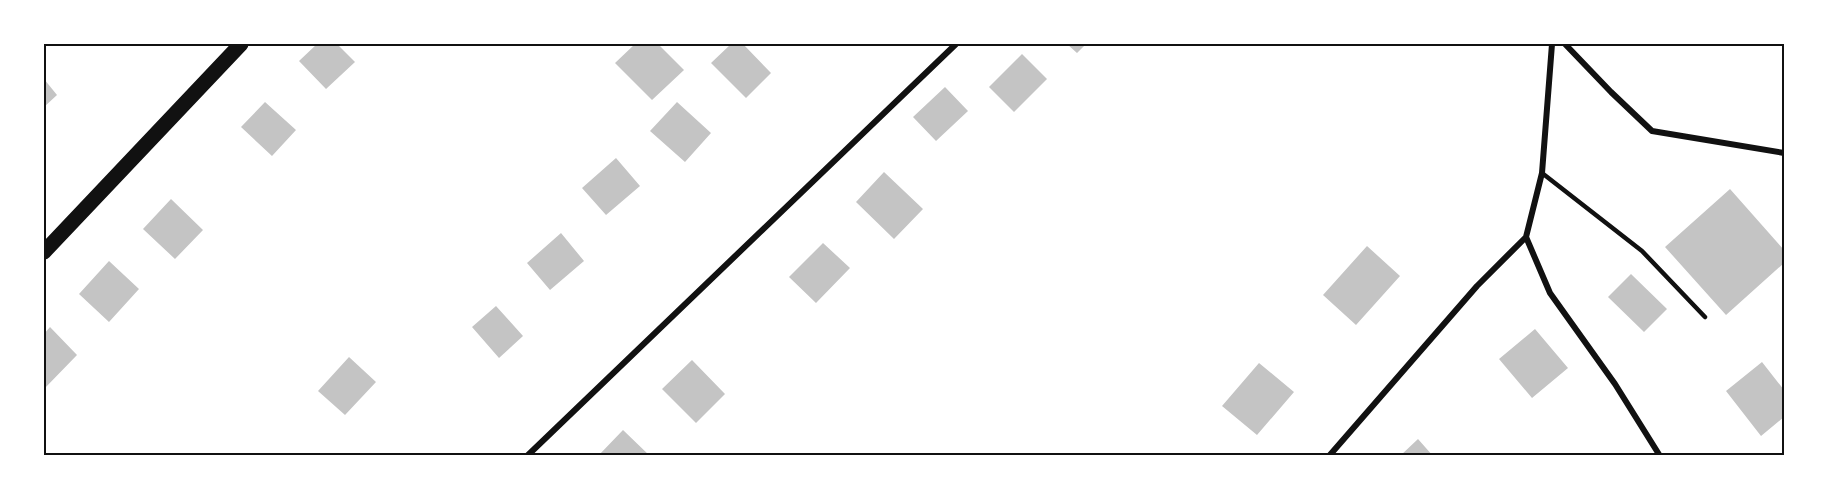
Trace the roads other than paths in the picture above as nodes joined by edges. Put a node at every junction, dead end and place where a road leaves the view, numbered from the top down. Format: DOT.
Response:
graph roads {
  1 [pos="241,44"];
  2 [pos="956,44"];
  3 [pos="1552,44"];
  4 [pos="1565,44"];
  5 [pos="1785,153"];
  6 [pos="1542,173"];
  7 [pos="1527,237"];
  8 [pos="44,252"];
  9 [pos="1705,317"];
  10 [pos="527,456"];
  11 [pos="1329,456"];
  12 [pos="1660,456"];
  1 -- 8 [label="main road"];
  2 -- 10 [label="street"];
  3 -- 6 [label="street"];
  4 -- 5 [label="street"];
  6 -- 7 [label="street"];
  6 -- 9 [label="lane"];
  7 -- 11 [label="street"];
  7 -- 12 [label="street"];
}
